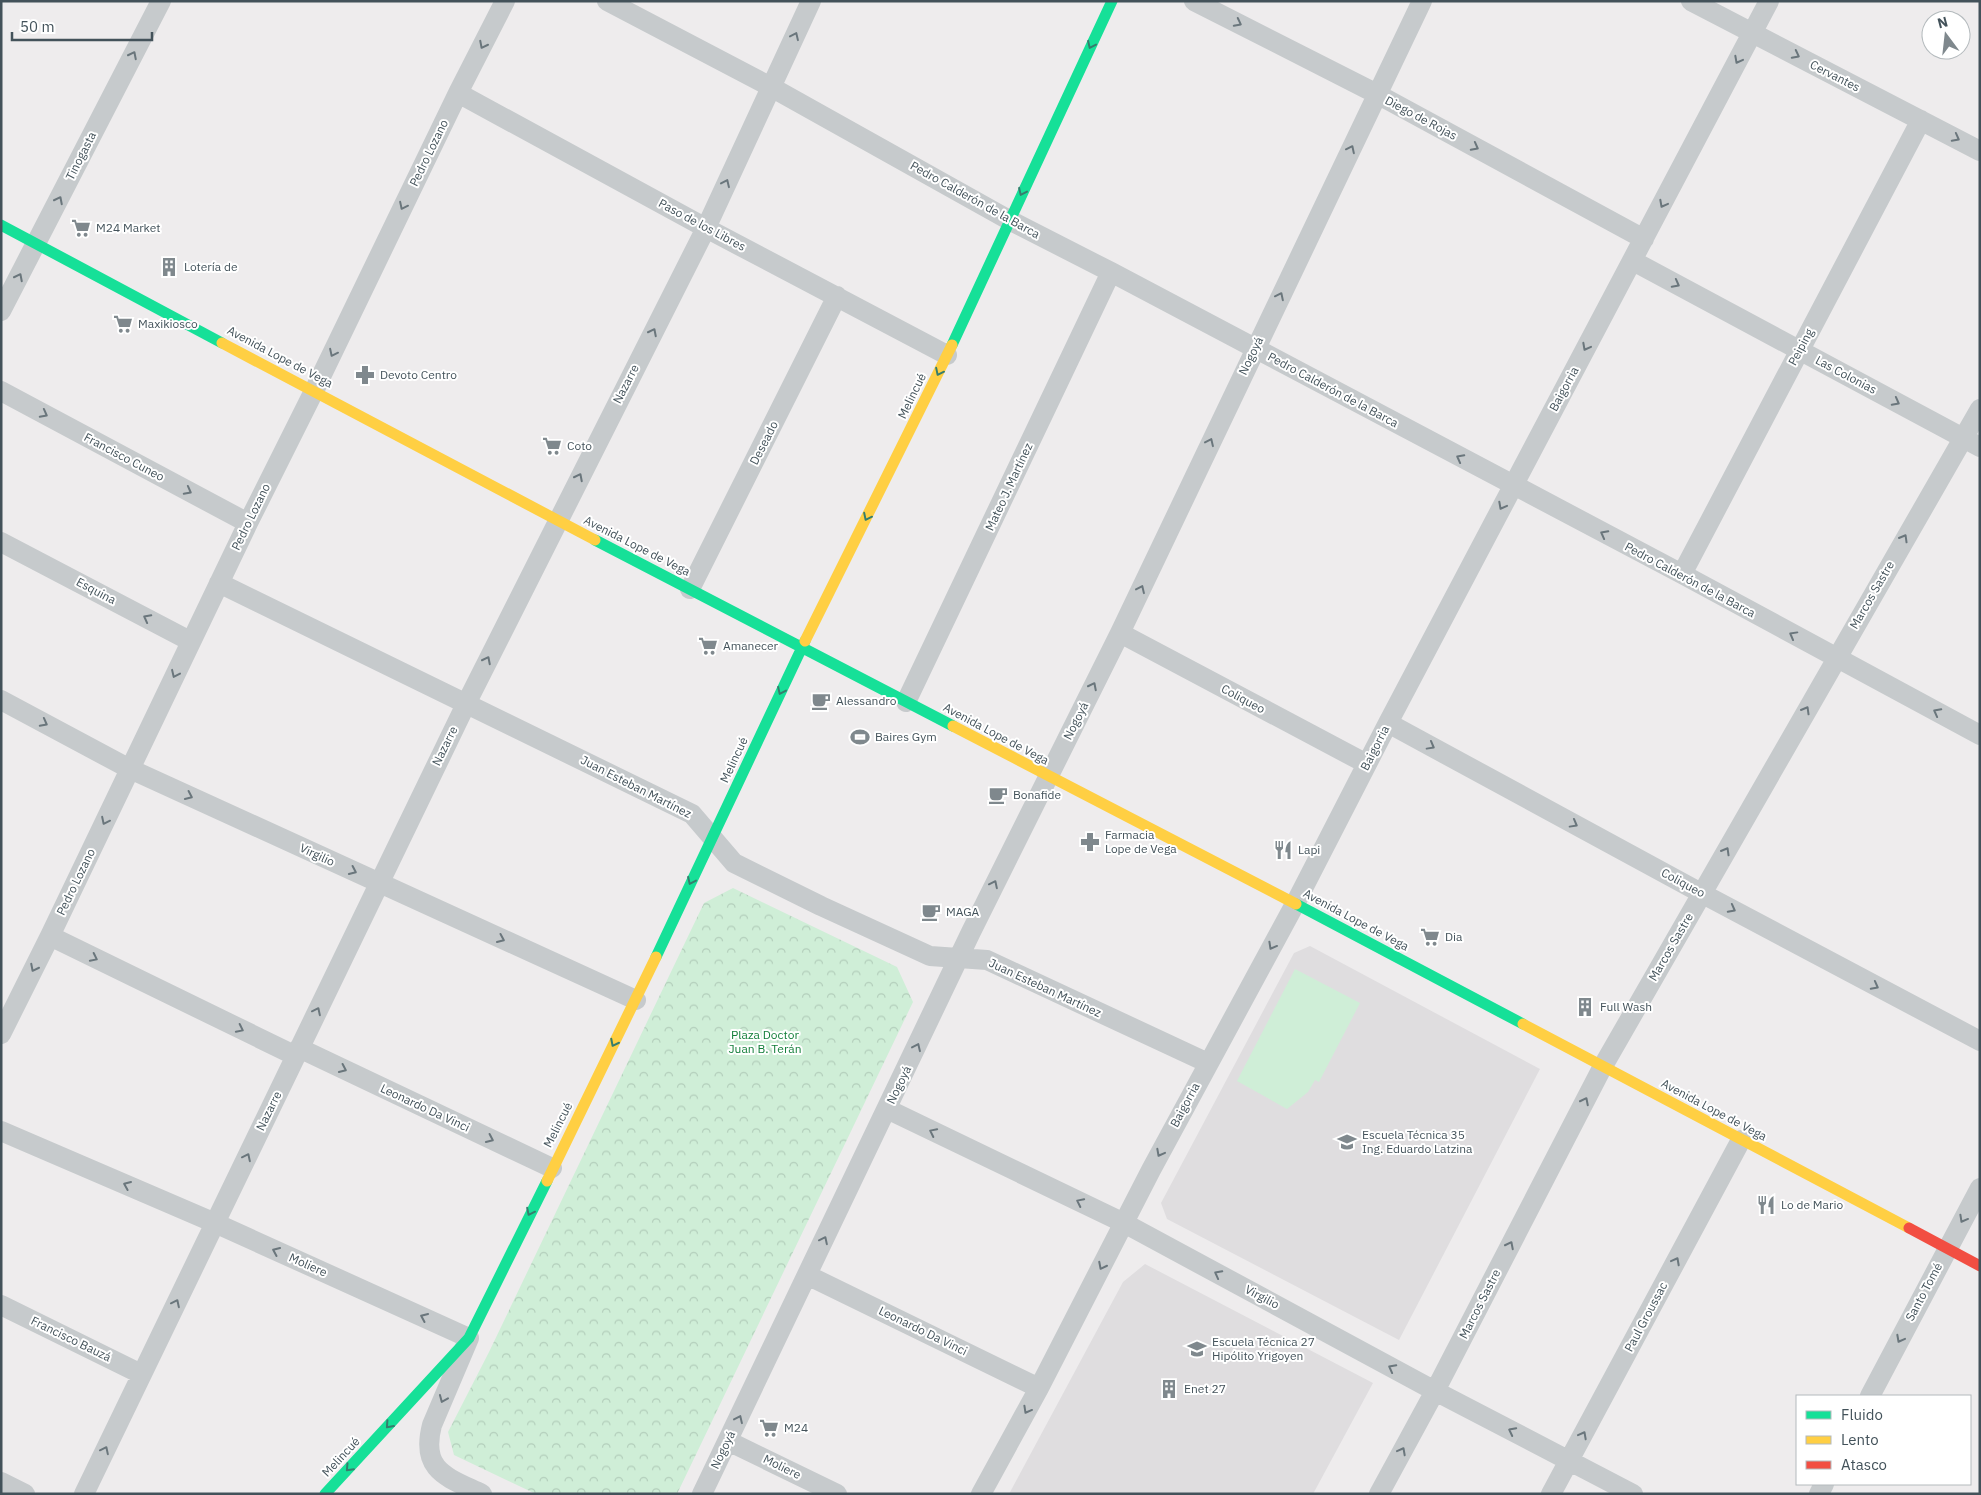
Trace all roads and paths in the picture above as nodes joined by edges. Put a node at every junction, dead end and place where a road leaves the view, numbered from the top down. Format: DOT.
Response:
graph roads {
  1 [pos="161,1"];
  2 [pos="505,1"];
  3 [pos="607,1"];
  4 [pos="811,1"];
  5 [pos="1112,1"];
  6 [pos="1194,1"];
  7 [pos="1422,1"];
  8 [pos="1691,1"];
  9 [pos="1769,1"];
  10 [pos="1752,33"];
  11 [pos="771,87"];
  12 [pos="458,93"];
  13 [pos="1377,94"];
  14 [pos="1922,120"];
  15 [pos="1980,151"];
  16 [pos="1009,220"];
  17 [pos="1,225"];
  18 [pos="706,228"];
  19 [pos="1644,239"];
  20 [pos="36,243"];
  21 [pos="1633,261"];
  22 [pos="1111,272"];
  23 [pos="837,296"];
  24 [pos="1,311"];
  25 [pos="1255,348"];
  26 [pos="1799,350"];
  27 [pos="947,355"];
  28 [pos="314,391"];
  29 [pos="1,392"];
  30 [pos="1980,409"];
  31 [pos="1971,443"];
  32 [pos="1512,486"];
  33 [pos="557,520"];
  34 [pos="248,523"];
  35 [pos="1,542"];
  36 [pos="1682,574"];
  37 [pos="218,583"];
  38 [pos="690,589"];
  39 [pos="1120,633"];
  40 [pos="190,641"];
  41 [pos="802,647"];
  42 [pos="1835,658"];
  43 [pos="1,700"];
  44 [pos="906,702"];
  45 [pos="466,704"];
  46 [pos="1388,723"];
  47 [pos="1980,735"];
  48 [pos="1367,764"];
  49 [pos="130,769"];
  50 [pos="1048,776"];
  51 [pos="713,837"];
  52 [pos="379,883"];
  53 [pos="1701,893"];
  54 [pos="1295,904"];
  55 [pos="50,936"];
  56 [pos="958,958"];
  57 [pos="636,1000"];
  58 [pos="1,1034"];
  59 [pos="1980,1041"];
  60 [pos="297,1052"];
  61 [pos="1208,1063"];
  62 [pos="1603,1066"];
  63 [pos="887,1109"];
  64 [pos="1,1130"];
  65 [pos="1741,1140"];
  66 [pos="552,1168"];
  67 [pos="1980,1188"];
  68 [pos="215,1223"];
  69 [pos="1124,1223"];
  70 [pos="1947,1249"];
  71 [pos="1980,1266"];
  72 [pos="807,1275"];
  73 [pos="1,1305"];
  74 [pos="469,1338"];
  75 [pos="141,1374"];
  76 [pos="1039,1388"];
  77 [pos="1435,1391"];
  78 [pos="1871,1395"];
  79 [pos="728,1441"];
  80 [pos="1569,1460"];
  81 [pos="1,1482"];
  82 [pos="25,1494"];
  83 [pos="84,1494"];
  84 [pos="324,1494"];
  85 [pos="482,1494"];
  86 [pos="702,1494"];
  87 [pos="837,1494"];
  88 [pos="981,1494"];
  89 [pos="1379,1494"];
  90 [pos="1551,1494"];
  91 [pos="1633,1494"];
  20 -- 1 [label="street, Tinogasta, one-way"];
  2 -- 12 [label="street, Pedro Lozano, one-way"];
  3 -- 11 [label="street, Pedro Calderón de la Barca"];
  11 -- 4 [label="street, Nazarre, one-way"];
  5 -- 16 [label="main road, Melincué, one-way"];
  6 -- 13 [label="street, Diego de Rojas, one-way"];
  7 -- 13 [label="street, Nogoyá"];
  8 -- 10 [label="street, Cervantes"];
  9 -- 10 [label="street, Baigorria"];
  10 -- 14 [label="street, Cervantes, one-way"];
  10 -- 19 [label="street, Baigorria, one-way"];
  11 -- 16 [label="street, Pedro Calderón de la Barca"];
  18 -- 11 [label="street, Nazarre, one-way"];
  12 -- 18 [label="street, Paso de los Libres"];
  12 -- 28 [label="street, Pedro Lozano, one-way"];
  13 -- 19 [label="street, Diego de Rojas, one-way"];
  25 -- 13 [label="street, Nogoyá, one-way"];
  14 -- 15 [label="street, Cervantes, one-way"];
  14 -- 26 [label="street, Peiping"];
  16 -- 22 [label="street, Pedro Calderón de la Barca"];
  16 -- 27 [label="main road, Melincué"];
  17 -- 20 [label="main road, Avenida Lope de Vega"];
  18 -- 23 [label="street, Paso de los Libres"];
  33 -- 18 [label="street, Nazarre, one-way"];
  19 -- 21 [label="street, Baigorria"];
  24 -- 20 [label="street, Tinogasta, one-way"];
  20 -- 28 [label="main road, Avenida Lope de Vega"];
  21 -- 26 [label="street, Las Colonias, one-way"];
  21 -- 32 [label="street, Baigorria, one-way"];
  22 -- 25 [label="street, Pedro Calderón de la Barca"];
  22 -- 44 [label="street, Mateo J. Martínez"];
  23 -- 27 [label="street, Paso de los Libres"];
  23 -- 38 [label="street, Deseado"];
  32 -- 25 [label="street, Pedro Calderón de la Barca, one-way"];
  39 -- 25 [label="street, Nogoyá, one-way"];
  26 -- 31 [label="street, Las Colonias, one-way"];
  26 -- 36 [label="street, Peiping"];
  27 -- 41 [label="main road, Melincué, one-way"];
  28 -- 33 [label="main road, Avenida Lope de Vega"];
  28 -- 34 [label="street, Pedro Lozano"];
  29 -- 34 [label="street, Francisco Cuneo, one-way"];
  30 -- 31 [label="street, Marcos Sastre"];
  42 -- 31 [label="street, Marcos Sastre, one-way"];
  36 -- 32 [label="street, Pedro Calderón de la Barca, one-way"];
  32 -- 46 [label="street, Baigorria, one-way"];
  33 -- 38 [label="main road, Avenida Lope de Vega"];
  45 -- 33 [label="street, Nazarre, one-way"];
  34 -- 37 [label="street, Pedro Lozano"];
  40 -- 35 [label="street, Esquina, one-way"];
  42 -- 36 [label="street, Pedro Calderón de la Barca, one-way"];
  37 -- 40 [label="street, Pedro Lozano"];
  37 -- 45 [label="street, Juan Esteban Martínez"];
  38 -- 41 [label="main road, Avenida Lope de Vega"];
  39 -- 48 [label="street, Coliqueo"];
  50 -- 39 [label="street, Nogoyá, one-way"];
  40 -- 49 [label="street, Pedro Lozano, one-way"];
  41 -- 44 [label="main road, Avenida Lope de Vega"];
  41 -- 51 [label="main road, Melincué, one-way"];
  47 -- 42 [label="street, Pedro Calderón de la Barca, one-way"];
  53 -- 42 [label="street, Marcos Sastre, one-way"];
  43 -- 49 [label="street, Virgilio, one-way"];
  44 -- 50 [label="main road, Avenida Lope de Vega"];
  45 -- 51 [label="street, Juan Esteban Martínez"];
  45 -- 52 [label="street, Nazarre"];
  46 -- 48 [label="street, Baigorria"];
  46 -- 53 [label="street, Coliqueo, one-way"];
  48 -- 54 [label="street, Baigorria"];
  49 -- 52 [label="street, Virgilio, one-way"];
  49 -- 55 [label="street, Pedro Lozano, one-way"];
  50 -- 54 [label="main road, Avenida Lope de Vega"];
  56 -- 50 [label="street, Nogoyá, one-way"];
  51 -- 56 [label="street, Juan Esteban Martínez"];
  51 -- 57 [label="main road, Melincué, one-way"];
  52 -- 57 [label="street, Virgilio, one-way"];
  60 -- 52 [label="street, Nazarre, one-way"];
  53 -- 59 [label="street, Coliqueo, one-way"];
  53 -- 62 [label="street, Marcos Sastre"];
  54 -- 61 [label="street, Baigorria, one-way"];
  54 -- 62 [label="main road, Avenida Lope de Vega"];
  55 -- 58 [label="street, Pedro Lozano, one-way"];
  55 -- 60 [label="street, Leonardo Da Vinci, one-way"];
  56 -- 61 [label="street, Juan Esteban Martínez"];
  63 -- 56 [label="street, Nogoyá, one-way"];
  57 -- 66 [label="main road, Melincué, one-way"];
  60 -- 66 [label="street, Leonardo Da Vinci, one-way"];
  68 -- 60 [label="street, Nazarre, one-way"];
  61 -- 69 [label="street, Baigorria, one-way"];
  62 -- 65 [label="main road, Avenida Lope de Vega"];
  77 -- 62 [label="street, Marcos Sastre, one-way"];
  69 -- 63 [label="street, Virgilio, one-way"];
  72 -- 63 [label="street, Nogoyá, one-way"];
  68 -- 64 [label="street, Moliere, one-way"];
  65 -- 70 [label="main road, Avenida Lope de Vega"];
  80 -- 65 [label="street, Paul Groussac, one-way"];
  66 -- 74 [label="main road, Melincué, one-way"];
  67 -- 70 [label="street, Santo Tomé, one-way"];
  74 -- 68 [label="street, Moliere, one-way"];
  75 -- 68 [label="street, Nazarre, one-way"];
  69 -- 76 [label="street, Baigorria, one-way"];
  77 -- 69 [label="street, Virgilio, one-way"];
  70 -- 71 [label="main road, Avenida Lope de Vega"];
  70 -- 78 [label="street, Santo Tomé, one-way"];
  72 -- 76 [label="street, Leonardo Da Vinci"];
  79 -- 72 [label="street, Nogoyá, one-way"];
  73 -- 75 [label="street, Francisco Bauzá"];
  74 -- 84 [label="main road, Melincué, one-way"];
  74 -- 85 [label="street, one-way"];
  83 -- 75 [label="street, Nazarre, one-way"];
  76 -- 88 [label="street, Baigorria, one-way"];
  80 -- 77 [label="street, Virgilio, one-way"];
  89 -- 77 [label="street, Marcos Sastre, one-way"];
  79 -- 86 [label="street, Nogoyá"];
  79 -- 87 [label="street, Moliere"];
  80 -- 90 [label="street, Paul Groussac"];
  80 -- 91 [label="street, Virgilio"];
  81 -- 82 [label="street"];
}
